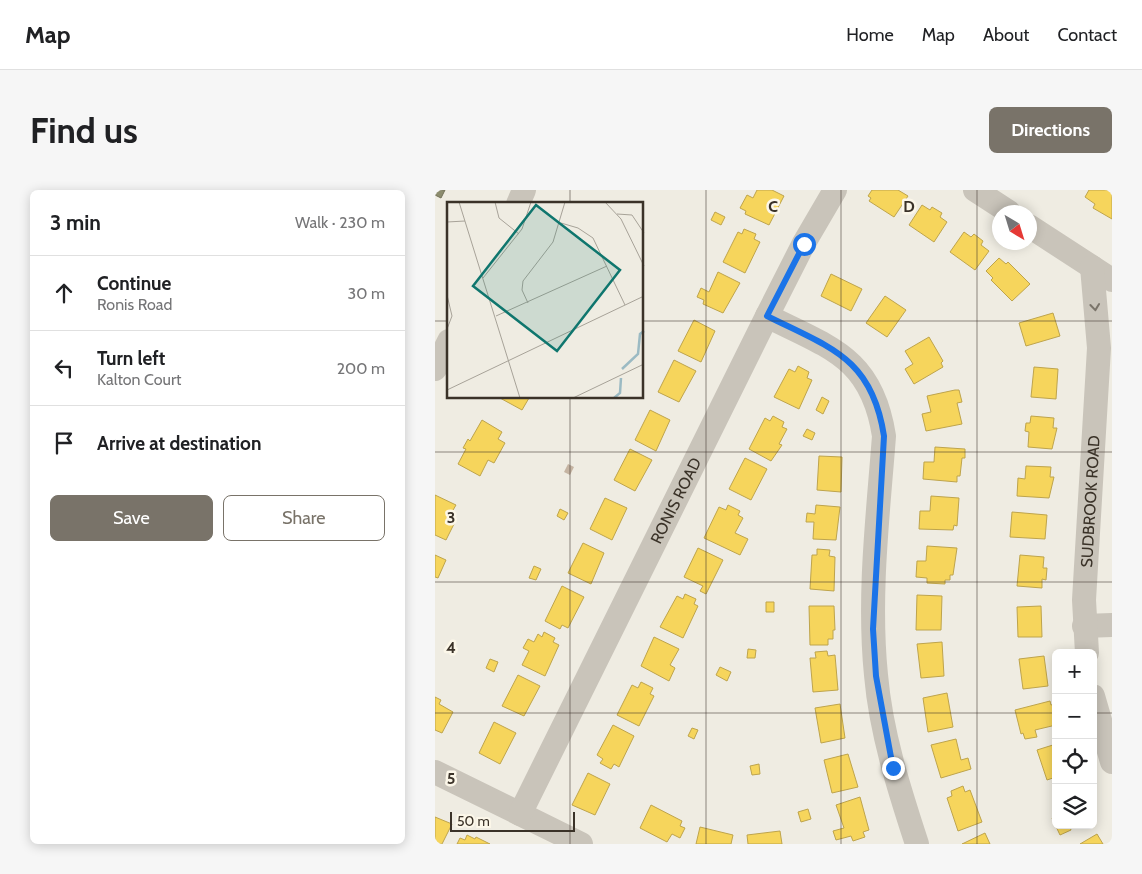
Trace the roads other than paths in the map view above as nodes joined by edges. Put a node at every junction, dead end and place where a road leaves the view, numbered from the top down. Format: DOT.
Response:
graph roads {
  1 [pos="524,190"];
  2 [pos="835,190"];
  3 [pos="975,190"];
  4 [pos="518,202"];
  5 [pos="998,205"];
  6 [pos="1037,231"];
  7 [pos="1091,267"];
  8 [pos="1112,280"];
  9 [pos="767,316"];
  10 [pos="1106,338"];
  11 [pos="447,345"];
  12 [pos="435,369"];
  13 [pos="1112,625"];
  14 [pos="1085,626"];
  15 [pos="1087,649"];
  16 [pos="1097,710"];
  17 [pos="1112,762"];
  18 [pos="435,772"];
  19 [pos="520,814"];
  20 [pos="581,844"];
  21 [pos="917,844"];
  1 -- 4 [label="street"];
  2 -- 9 [label="street, RONIS ROAD"];
  3 -- 5 [label="street"];
  6 -- 7 [label="street"];
  7 -- 8 [label="street"];
  7 -- 10 [label="street, SUDBROOK ROAD, one-way"];
  9 -- 19 [label="street, RONIS ROAD"];
  9 -- 21 [label="street"];
  10 -- 14 [label="street, SUDBROOK ROAD"];
  11 -- 12 [label="street"];
  13 -- 14 [label="street"];
  14 -- 15 [label="street, SUDBROOK ROAD"];
  16 -- 17 [label="street"];
  18 -- 19 [label="street"];
  19 -- 20 [label="street"];
}
